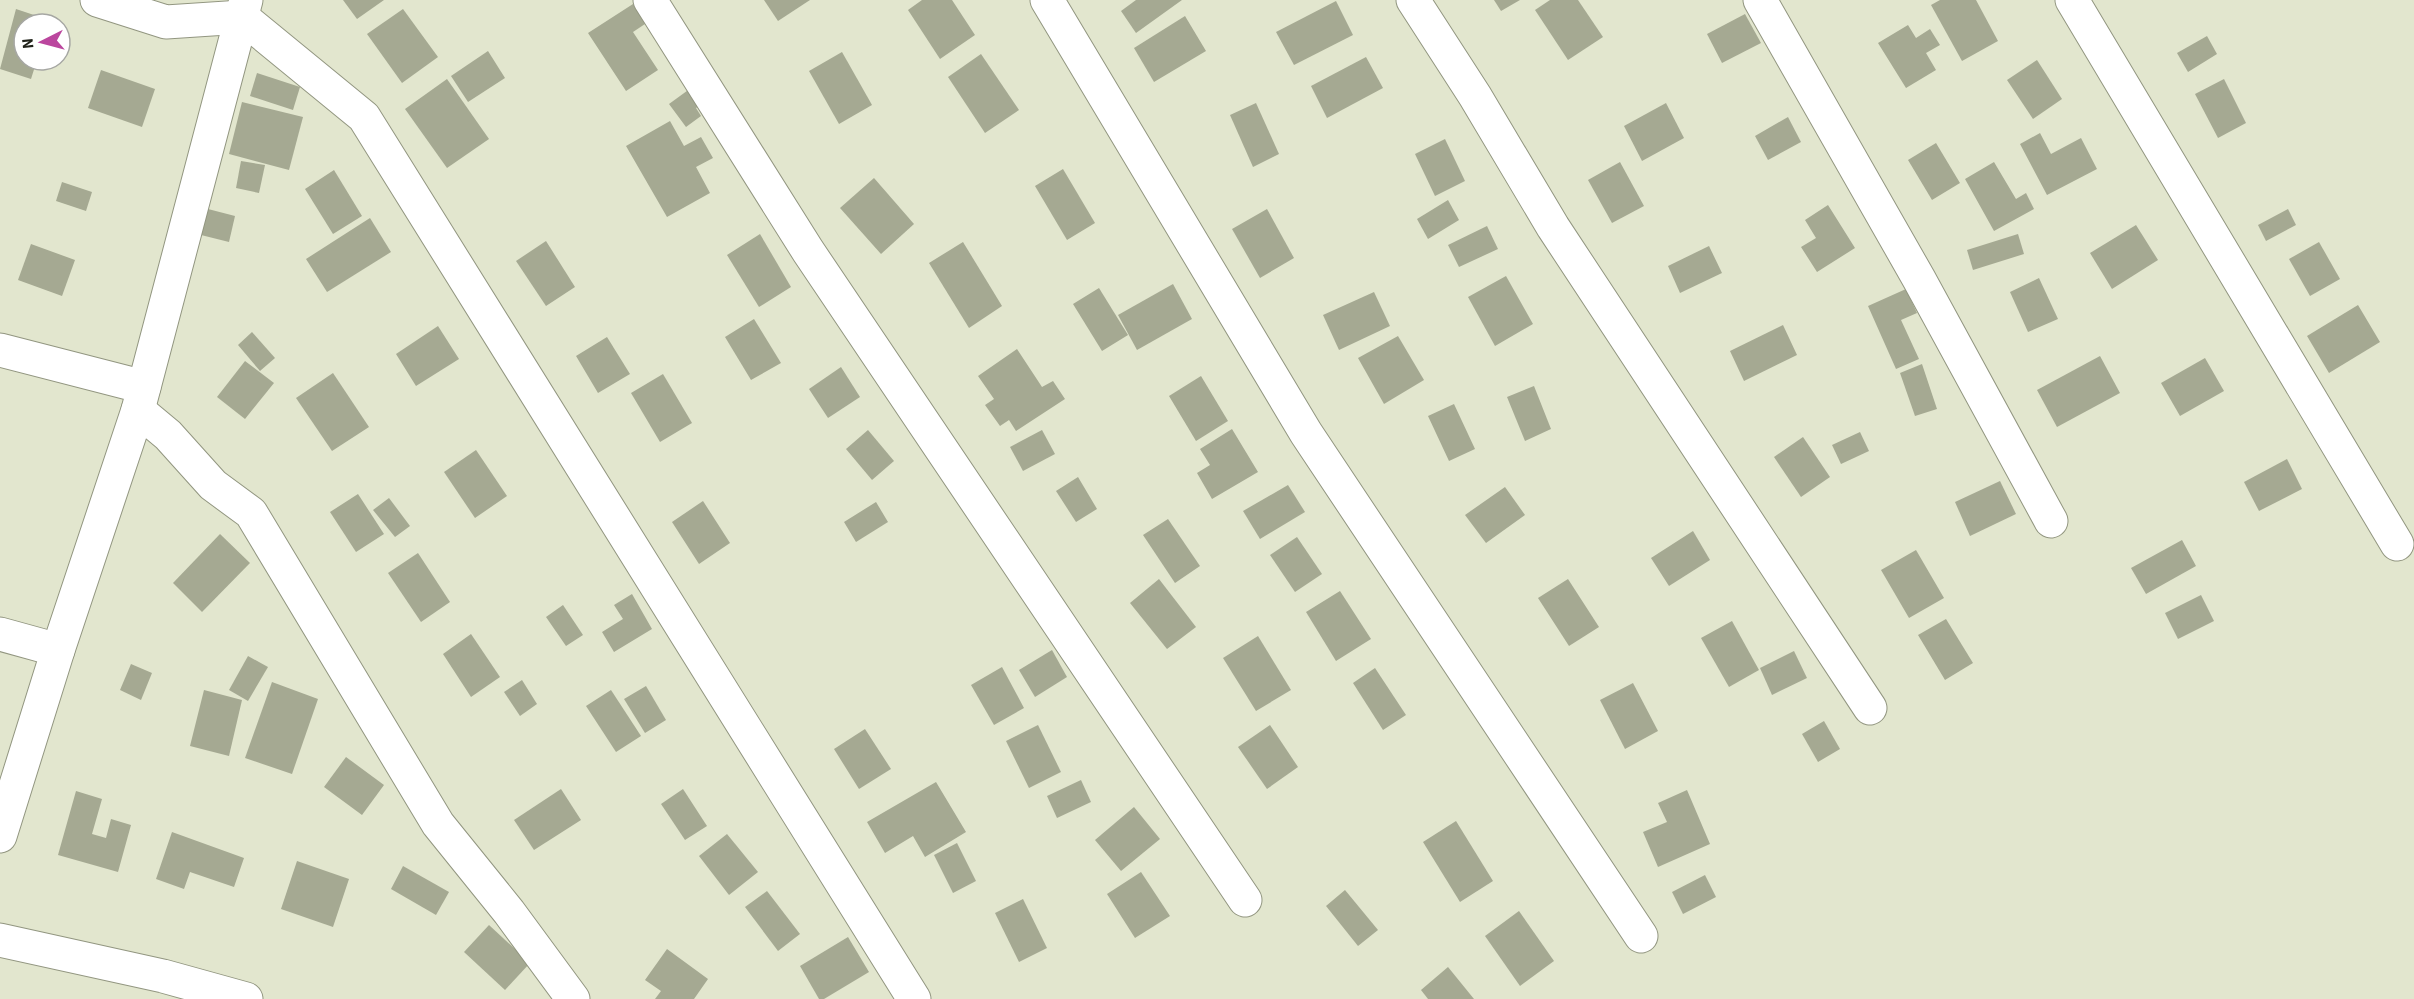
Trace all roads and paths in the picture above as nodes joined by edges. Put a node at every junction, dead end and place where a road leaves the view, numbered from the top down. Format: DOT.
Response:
graph roads {
  1 [pos="97,0"];
  2 [pos="650,0"];
  3 [pos="1047,0"];
  4 [pos="1413,0"];
  5 [pos="1760,0"];
  6 [pos="2072,0"];
  7 [pos="244,9"];
  8 [pos="0,350"];
  9 [pos="141,399"];
  10 [pos="2051,521"];
  11 [pos="2397,544"];
  12 [pos="0,634"];
  13 [pos="58,650"];
  14 [pos="1870,708"];
  15 [pos="0,836"];
  16 [pos="1245,900"];
  17 [pos="1641,936"];
  18 [pos="0,940"];
  19 [pos="246,999"];
  20 [pos="573,999"];
  21 [pos="914,999"];
  1 -- 7 [label="street"];
  2 -- 16 [label="street"];
  3 -- 17 [label="street"];
  4 -- 14 [label="street"];
  5 -- 10 [label="street"];
  6 -- 11 [label="street"];
  7 -- 9 [label="street"];
  7 -- 21 [label="street"];
  8 -- 9 [label="street"];
  9 -- 13 [label="street"];
  9 -- 20 [label="street"];
  12 -- 13 [label="street"];
  13 -- 15 [label="street"];
  18 -- 19 [label="street"];
}
